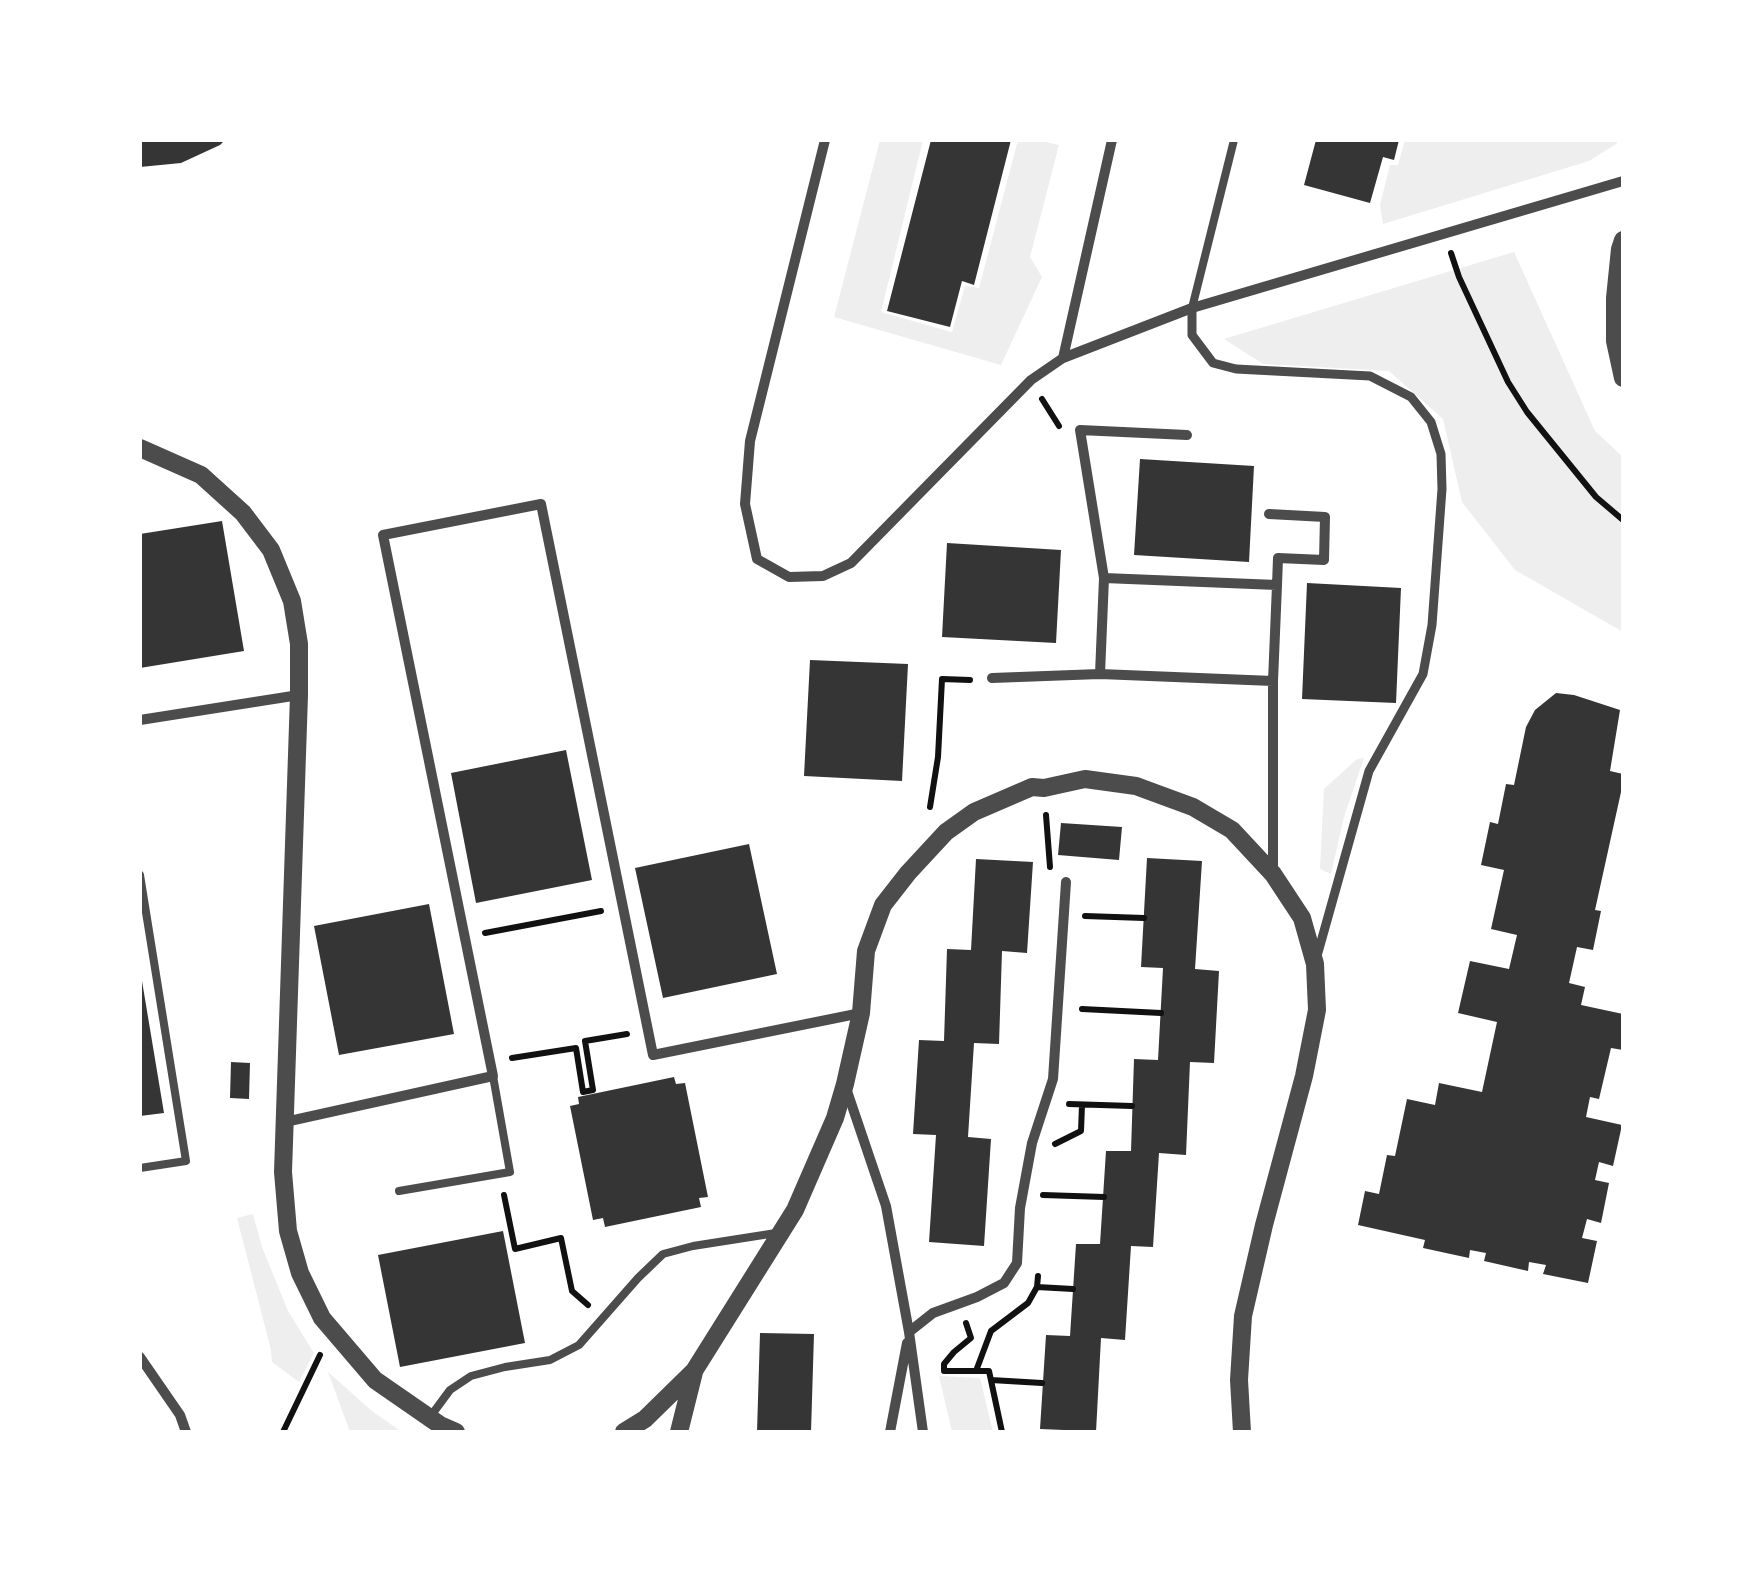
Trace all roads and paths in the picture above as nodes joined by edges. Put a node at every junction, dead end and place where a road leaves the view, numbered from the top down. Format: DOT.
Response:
graph roads {
  1 [pos="825,140"];
  2 [pos="1112,140"];
  3 [pos="1234,140"];
  4 [pos="1623,180"];
  5 [pos="1444,233"];
  6 [pos="1623,240"];
  7 [pos="1192,308"];
  8 [pos="1064,358"];
  9 [pos="1623,378"];
  10 [pos="1031,380"];
  11 [pos="1080,430"];
  12 [pos="1187,436"];
  13 [pos="140,448"];
  14 [pos="1269,514"];
  15 [pos="1623,520"];
  16 [pos="1104,578"];
  17 [pos="1277,585"];
  18 [pos="1100,674"];
  19 [pos="992,678"];
  20 [pos="1274,681"];
  21 [pos="299,694"];
  22 [pos="140,720"];
  23 [pos="1044,788"];
  24 [pos="923,857"];
  25 [pos="1274,874"];
  26 [pos="140,876"];
  27 [pos="1066,882"];
  28 [pos="569,917"];
  29 [pos="1108,917"];
  30 [pos="1144,918"];
  31 [pos="517,927"];
  32 [pos="144,931"];
  33 [pos="1315,964"];
  34 [pos="1098,1010"];
  35 [pos="861,1014"];
  36 [pos="1161,1014"];
  37 [pos="648,1030"];
  38 [pos="490,1061"];
  39 [pos="493,1076"];
  40 [pos="845,1084"];
  41 [pos="1096,1105"];
  42 [pos="1132,1106"];
  43 [pos="285,1122"];
  44 [pos="140,1168"];
  45 [pos="499,1174"];
  46 [pos="399,1191"];
  47 [pos="1042,1195"];
  48 [pos="1104,1196"];
  49 [pos="781,1232"];
  50 [pos="1037,1287"];
  51 [pos="1073,1289"];
  52 [pos="572,1291"];
  53 [pos="909,1332"];
  54 [pos="339,1337"];
  55 [pos="970,1338"];
  56 [pos="140,1356"];
  57 [pos="694,1371"];
  58 [pos="990,1380"];
  59 [pos="1042,1383"];
  60 [pos="429,1418"];
  61 [pos="186,1432"];
  62 [pos="284,1432"];
  63 [pos="456,1432"];
  64 [pos="624,1432"];
  65 [pos="679,1432"];
  66 [pos="890,1432"];
  67 [pos="924,1432"];
  68 [pos="1002,1432"];
  69 [pos="1242,1432"];
  1 -- 10 [label="street"];
  2 -- 8 [label="street"];
  3 -- 7 [label="lane"];
  4 -- 5 [label="street"];
  5 -- 7 [label="street"];
  5 -- 15 [label="path"];
  6 -- 9 [label="street"];
  7 -- 8 [label="street"];
  7 -- 33 [label="street"];
  8 -- 10 [label="street"];
  10 -- 11 [label="path"];
  11 -- 12 [label="street"];
  11 -- 16 [label="street"];
  13 -- 21 [label="street"];
  14 -- 17 [label="street"];
  16 -- 17 [label="street"];
  16 -- 18 [label="street"];
  17 -- 20 [label="street"];
  18 -- 19 [label="street"];
  18 -- 20 [label="street"];
  19 -- 24 [label="path"];
  20 -- 25 [label="street"];
  21 -- 22 [label="street"];
  21 -- 43 [label="street"];
  23 -- 24 [label="street"];
  23 -- 25 [label="street"];
  23 -- 27 [label="path"];
  24 -- 35 [label="street"];
  25 -- 33 [label="street"];
  26 -- 32 [label="lane"];
  27 -- 53 [label="street"];
  28 -- 31 [label="path"];
  29 -- 30 [label="path"];
  32 -- 44 [label="lane"];
  33 -- 69 [label="street"];
  34 -- 36 [label="path"];
  35 -- 37 [label="street"];
  35 -- 40 [label="street"];
  37 -- 38 [label="path"];
  37 -- 38 [label="street"];
  38 -- 39 [label="street"];
  39 -- 43 [label="street"];
  39 -- 45 [label="lane"];
  40 -- 49 [label="street"];
  40 -- 53 [label="street"];
  41 -- 42 [label="path"];
  43 -- 54 [label="street"];
  45 -- 46 [label="lane"];
  45 -- 52 [label="path"];
  47 -- 48 [label="path"];
  49 -- 57 [label="street"];
  49 -- 60 [label="lane"];
  50 -- 51 [label="path"];
  53 -- 66 [label="street"];
  53 -- 67 [label="street"];
  54 -- 60 [label="street"];
  54 -- 62 [label="path"];
  55 -- 58 [label="path"];
  56 -- 61 [label="street"];
  57 -- 64 [label="street"];
  57 -- 65 [label="street"];
  58 -- 59 [label="path"];
  58 -- 68 [label="path"];
  60 -- 63 [label="street"];
}
